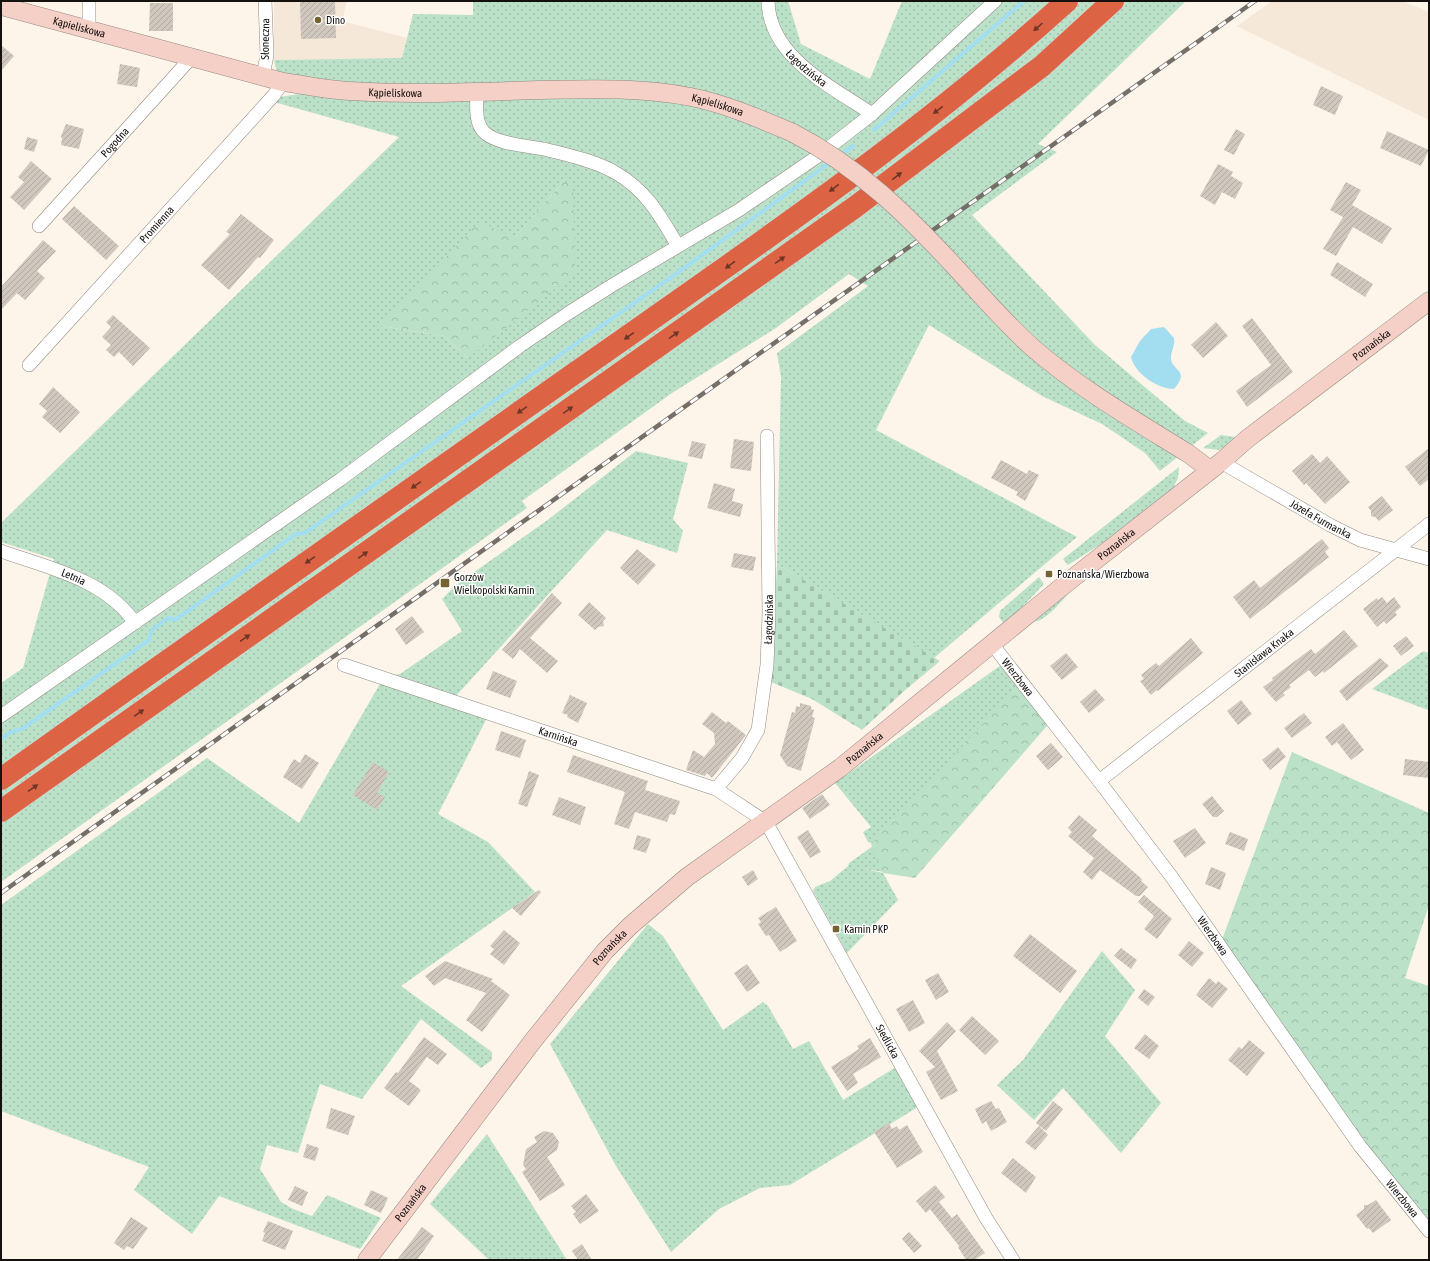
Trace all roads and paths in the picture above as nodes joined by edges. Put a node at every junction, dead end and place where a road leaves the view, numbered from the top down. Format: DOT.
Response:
graph roads {
  1 [pos="89,1"];
  2 [pos="265,1"];
  3 [pos="768,1"];
  4 [pos="995,1"];
  5 [pos="1067,1"];
  6 [pos="1113,1"];
  7 [pos="1,6"];
  8 [pos="89,28"];
  9 [pos="191,58"];
  10 [pos="263,76"];
  11 [pos="283,82"];
  12 [pos="477,91"];
  13 [pos="872,114"];
  14 [pos="39,226"];
  15 [pos="678,246"];
  16 [pos="1429,301"];
  17 [pos="29,365"];
  18 [pos="767,436"];
  19 [pos="1215,467"];
  20 [pos="1429,524"];
  21 [pos="1395,550"];
  22 [pos="1,551"];
  23 [pos="1429,559"];
  24 [pos="135,622"];
  25 [pos="992,644"];
  26 [pos="344,665"];
  27 [pos="1,716"];
  28 [pos="1,779"];
  29 [pos="1099,781"];
  30 [pos="716,789"];
  31 [pos="1,810"];
  32 [pos="766,822"];
  33 [pos="1429,1231"];
  34 [pos="367,1260"];
  35 [pos="1013,1260"];
  1 -- 8 [label="street"];
  2 -- 10 [label="street, Słoneczna"];
  3 -- 13 [label="street, Łagodzińska"];
  4 -- 13 [label="street"];
  5 -- 28 [label="highway, one-way"];
  31 -- 6 [label="highway, one-way"];
  7 -- 8 [label="main road, Kąpieliskowa"];
  8 -- 9 [label="main road, Kąpieliskowa"];
  9 -- 10 [label="main road, Kąpieliskowa"];
  9 -- 14 [label="street, Pogodna"];
  10 -- 11 [label="main road, Kąpieliskowa"];
  11 -- 12 [label="main road, Kąpieliskowa"];
  11 -- 17 [label="street, Promienna"];
  12 -- 15 [label="street"];
  12 -- 19 [label="main road, Kąpieliskowa, bridge"];
  13 -- 15 [label="street"];
  15 -- 24 [label="street"];
  16 -- 19 [label="main road, Poznańska"];
  18 -- 30 [label="street, Łagodzińska"];
  19 -- 21 [label="street, Józefa Furmanka"];
  19 -- 25 [label="main road, Poznańska"];
  20 -- 21 [label="street, Stanisława Knaka"];
  21 -- 23 [label="street, Józefa Furmanka"];
  21 -- 29 [label="street, Stanisława Knaka"];
  22 -- 24 [label="street, Letnia"];
  24 -- 27 [label="street"];
  25 -- 29 [label="street, Wierzbowa"];
  25 -- 32 [label="main road, Poznańska"];
  26 -- 30 [label="street, Karnińska"];
  29 -- 33 [label="street, Wierzbowa"];
  30 -- 32 [label="street, Karnińska"];
  32 -- 34 [label="main road, Poznańska"];
  32 -- 35 [label="street, Siedlicka"];
}
